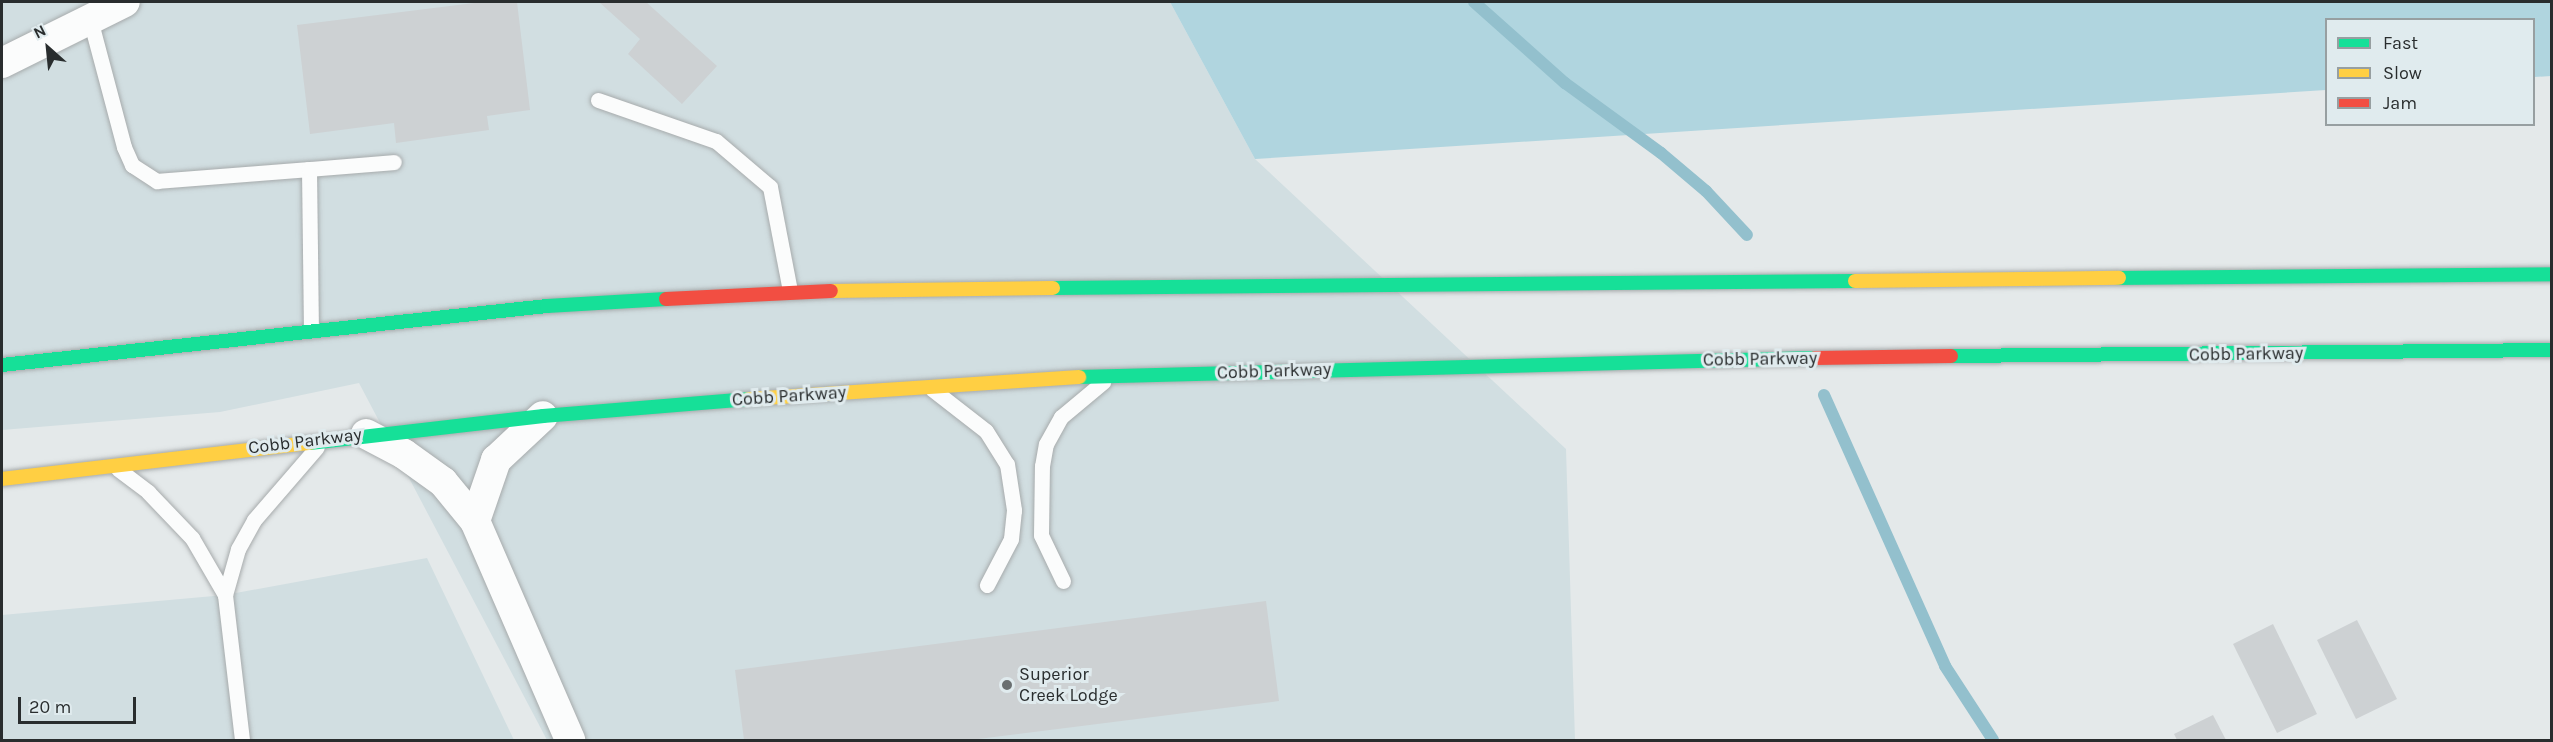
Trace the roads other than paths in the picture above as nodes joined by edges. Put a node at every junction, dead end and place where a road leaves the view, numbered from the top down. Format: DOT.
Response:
graph roads {
  1 [pos="125,2"];
  2 [pos="90,19"];
  3 [pos="2,63"];
  4 [pos="598,100"];
  5 [pos="394,162"];
  6 [pos="309,169"];
  7 [pos="2552,274"];
  8 [pos="790,291"];
  9 [pos="311,330"];
  10 [pos="2552,350"];
  11 [pos="2,365"];
  12 [pos="1113,375"];
  13 [pos="927,385"];
  14 [pos="543,416"];
  15 [pos="366,434"];
  16 [pos="325,439"];
  17 [pos="111,464"];
  18 [pos="2,478"];
  19 [pos="475,521"];
  20 [pos="1063,581"];
  21 [pos="987,585"];
  22 [pos="225,595"];
  23 [pos="243,740"];
  24 [pos="570,741"];
  1 -- 2 [label="street"];
  2 -- 3 [label="street"];
  2 -- 6 [label="lane"];
  4 -- 8 [label="lane"];
  5 -- 6 [label="lane"];
  6 -- 9 [label="lane"];
  7 -- 8 [label="main road"];
  8 -- 9 [label="main road"];
  9 -- 11 [label="main road"];
  10 -- 12 [label="main road, Cobb Parkway"];
  12 -- 13 [label="main road, Cobb Parkway"];
  12 -- 20 [label="lane"];
  13 -- 14 [label="main road, Cobb Parkway"];
  13 -- 21 [label="lane"];
  14 -- 15 [label="main road, Cobb Parkway"];
  14 -- 19 [label="street"];
  15 -- 16 [label="main road, Cobb Parkway"];
  15 -- 19 [label="street"];
  16 -- 17 [label="main road, Cobb Parkway"];
  16 -- 22 [label="lane"];
  17 -- 18 [label="main road, Cobb Parkway"];
  17 -- 22 [label="lane"];
  19 -- 24 [label="street"];
  22 -- 23 [label="lane"];
}
